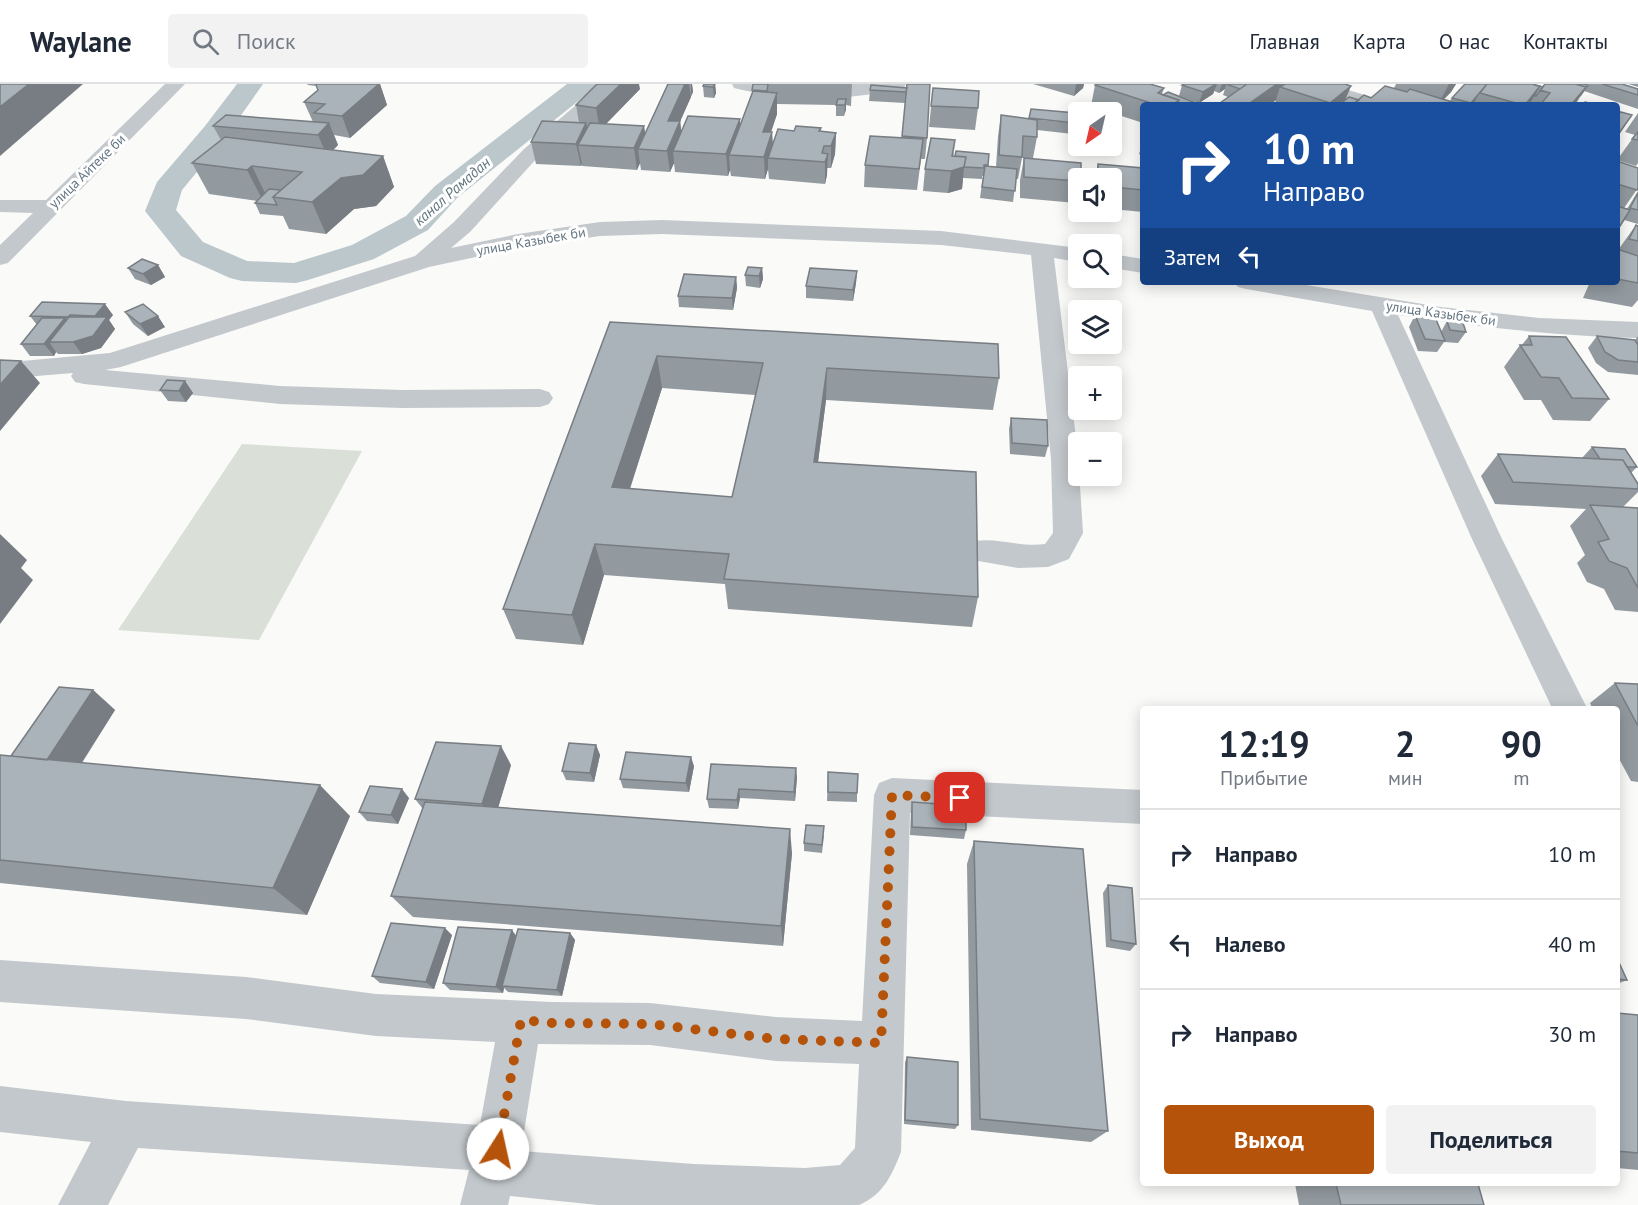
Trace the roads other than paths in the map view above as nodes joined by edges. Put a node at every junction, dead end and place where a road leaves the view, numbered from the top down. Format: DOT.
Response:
graph roads {
  1 [pos="176,84"];
  2 [pos="612,84"];
  3 [pos="741,84"];
  4 [pos="897,84"];
  5 [pos="1309,84"];
  6 [pos="1368,102"];
  7 [pos="0,206"];
  8 [pos="50,207"];
  9 [pos="2,255"];
  10 [pos="1068,256"];
  11 [pos="1044,257"];
  12 [pos="423,261"];
  13 [pos="1122,263"];
  14 [pos="1140,266"];
  15 [pos="1282,285"];
  16 [pos="1319,288"];
  17 [pos="1381,304"];
  18 [pos="1638,330"];
  19 [pos="35,368"];
  20 [pos="0,371"];
  21 [pos="540,398"];
  22 [pos="978,551"];
  23 [pos="1569,706"];
  24 [pos="1140,807"];
  25 [pos="0,981"];
  26 [pos="521,1020"];
  27 [pos="881,1043"];
  28 [pos="0,1109"];
  29 [pos="126,1124"];
  30 [pos="491,1175"];
  31 [pos="82,1205"];
  1 -- 8 [label="street, улица Айтеке би"];
  2 -- 12 [label="street"];
  3 -- 4 [label="street"];
  5 -- 6 [label="street"];
  7 -- 8 [label="street"];
  8 -- 9 [label="street, улица Айтеке би"];
  10 -- 11 [label="street, улица Казыбек би"];
  11 -- 12 [label="street, улица Казыбек би"];
  11 -- 22 [label="street"];
  12 -- 19 [label="street, улица Казыбек би"];
  13 -- 14 [label="street"];
  15 -- 16 [label="street, улица Казыбек би"];
  16 -- 17 [label="street, улица Казыбек би"];
  17 -- 18 [label="street, улица Казыбек би"];
  17 -- 23 [label="street"];
  19 -- 20 [label="street, улица Казыбек би"];
  19 -- 21 [label="street"];
  24 -- 27 [label="street"];
  25 -- 26 [label="street"];
  26 -- 27 [label="street"];
  26 -- 30 [label="street"];
  27 -- 30 [label="street"];
  28 -- 29 [label="street"];
  29 -- 30 [label="street"];
  29 -- 31 [label="street"];
}
